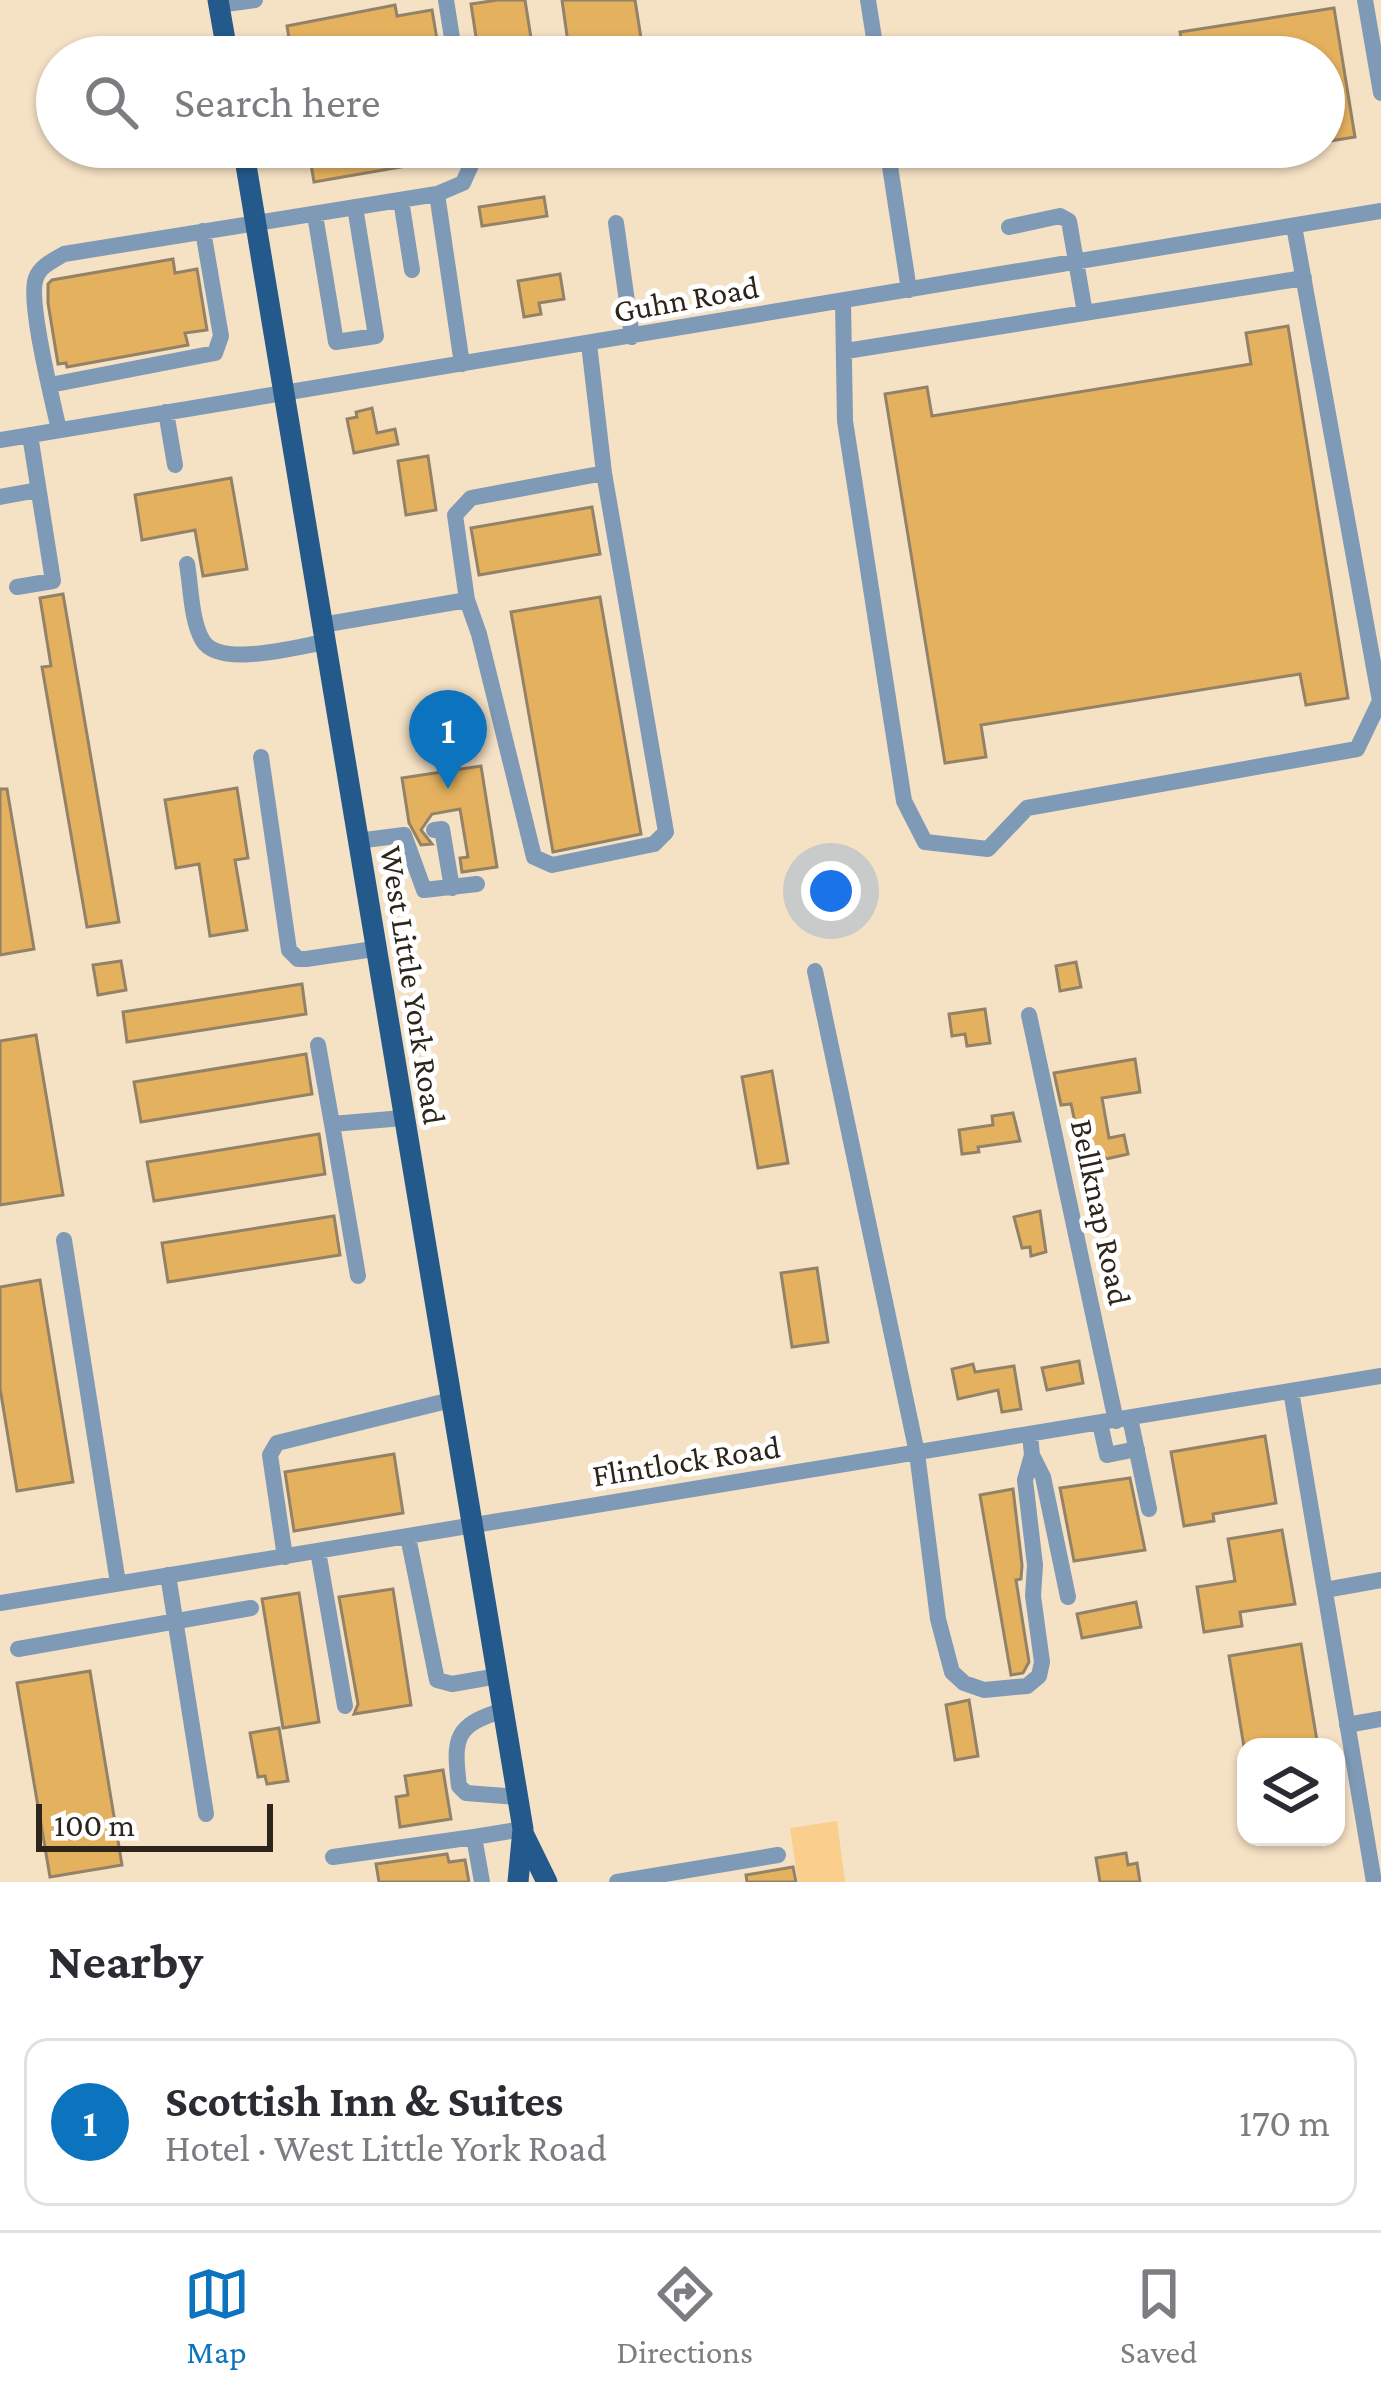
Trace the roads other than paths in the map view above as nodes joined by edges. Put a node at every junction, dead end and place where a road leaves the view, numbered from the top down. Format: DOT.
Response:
graph roads {
  1 [pos="255,0"];
  2 [pos="446,0"];
  3 [pos="868,0"];
  4 [pos="1366,0"];
  5 [pos="219,3"];
  6 [pos="224,36"];
  7 [pos="452,36"];
  8 [pos="874,36"];
  9 [pos="1381,93"];
  10 [pos="247,168"];
  11 [pos="470,168"];
  12 [pos="890,168"];
  13 [pos="437,194"];
  14 [pos="401,200"];
  15 [pos="356,207"];
  16 [pos="1381,211"];
  17 [pos="315,214"];
  18 [pos="256,223"];
  19 [pos="616,223"];
  20 [pos="1294,226"];
  21 [pos="1010,227"];
  22 [pos="203,231"];
  23 [pos="1077,262"];
  24 [pos="412,270"];
  25 [pos="1304,278"];
  26 [pos="908,290"];
  27 [pos="843,302"];
  28 [pos="1085,313"];
  29 [pos="632,337"];
  30 [pos="589,344"];
  31 [pos="846,351"];
  32 [pos="462,364"];
  33 [pos="50,385"];
  34 [pos="285,392"];
  35 [pos="166,412"];
  36 [pos="59,430"];
  37 [pos="30,435"];
  38 [pos="0,440"];
  39 [pos="175,465"];
  40 [pos="604,473"];
  41 [pos="38,490"];
  42 [pos="0,496"];
  43 [pos="187,564"];
  44 [pos="17,587"];
  45 [pos="467,600"];
  46 [pos="323,633"];
  47 [pos="1381,746"];
  48 [pos="1358,749"];
  49 [pos="261,757"];
  50 [pos="434,830"];
  51 [pos="357,842"];
  52 [pos="477,884"];
  53 [pos="452,888"];
  54 [pos="374,949"];
  55 [pos="815,971"];
  56 [pos="1029,1016"];
  57 [pos="317,1046"];
  58 [pos="403,1118"];
  59 [pos="332,1124"];
  60 [pos="64,1240"];
  61 [pos="358,1276"];
  62 [pos="1381,1376"];
  63 [pos="1291,1391"];
  64 [pos="451,1400"];
  65 [pos="1115,1421"];
  66 [pos="1030,1435"];
  67 [pos="1137,1449"];
  68 [pos="917,1453"];
  69 [pos="1032,1455"];
  70 [pos="1149,1509"];
  71 [pos="473,1526"];
  72 [pos="408,1537"];
  73 [pos="318,1551"];
  74 [pos="285,1557"];
  75 [pos="168,1575"];
  76 [pos="1381,1580"];
  77 [pos="118,1583"];
  78 [pos="1324,1590"];
  79 [pos="1068,1597"];
  80 [pos="0,1603"];
  81 [pos="251,1608"];
  82 [pos="176,1621"];
  83 [pos="18,1649"];
  84 [pos="498,1676"];
  85 [pos="345,1706"];
  86 [pos="504,1711"];
  87 [pos="1381,1719"];
  88 [pos="1347,1725"];
  89 [pos="518,1797"];
  90 [pos="206,1814"];
  91 [pos="523,1832"];
  92 [pos="474,1837"];
  93 [pos="778,1855"];
  94 [pos="333,1857"];
  95 [pos="482,1882"];
  96 [pos="518,1882"];
  97 [pos="547,1882"];
  98 [pos="616,1882"];
  99 [pos="1374,1882"];
  1 -- 5 [label="street"];
  2 -- 7 [label="street"];
  3 -- 8 [label="street"];
  4 -- 9 [label="street"];
  5 -- 6 [label="main road"];
  10 -- 18 [label="main road, West Little York Road"];
  11 -- 13 [label="street"];
  12 -- 26 [label="street"];
  13 -- 14 [label="street"];
  13 -- 32 [label="street"];
  14 -- 15 [label="street"];
  14 -- 24 [label="street"];
  15 -- 17 [label="street"];
  15 -- 17 [label="street"];
  16 -- 20 [label="street, Guhn Road"];
  17 -- 18 [label="street"];
  18 -- 22 [label="street"];
  18 -- 34 [label="main road, West Little York Road"];
  19 -- 29 [label="street"];
  20 -- 23 [label="street, Guhn Road"];
  20 -- 25 [label="street"];
  21 -- 23 [label="street"];
  22 -- 33 [label="street"];
  22 -- 33 [label="street"];
  23 -- 26 [label="street, Guhn Road"];
  23 -- 28 [label="street"];
  25 -- 28 [label="street"];
  25 -- 48 [label="street"];
  26 -- 27 [label="street, Guhn Road"];
  27 -- 29 [label="street, Guhn Road"];
  27 -- 31 [label="street"];
  28 -- 31 [label="street"];
  29 -- 30 [label="street, Guhn Road"];
  30 -- 32 [label="street, Guhn Road"];
  30 -- 40 [label="street"];
  31 -- 48 [label="street"];
  32 -- 34 [label="street, Guhn Road"];
  33 -- 36 [label="street"];
  34 -- 35 [label="street, Guhn Road"];
  34 -- 46 [label="main road, West Little York Road"];
  35 -- 36 [label="street, Guhn Road"];
  35 -- 39 [label="street"];
  36 -- 37 [label="street, Guhn Road"];
  37 -- 38 [label="street, Guhn Road"];
  37 -- 41 [label="street"];
  40 -- 45 [label="street"];
  40 -- 45 [label="street"];
  41 -- 42 [label="street"];
  41 -- 44 [label="street"];
  43 -- 46 [label="street"];
  45 -- 46 [label="street"];
  46 -- 51 [label="main road, West Little York Road"];
  47 -- 48 [label="street"];
  49 -- 54 [label="street"];
  50 -- 53 [label="street"];
  51 -- 53 [label="street"];
  51 -- 54 [label="main road, West Little York Road"];
  52 -- 53 [label="street"];
  54 -- 58 [label="main road, West Little York Road"];
  55 -- 68 [label="street"];
  56 -- 65 [label="street, Bellknap Road"];
  57 -- 59 [label="street"];
  58 -- 59 [label="street"];
  58 -- 64 [label="main road, West Little York Road"];
  59 -- 61 [label="street"];
  60 -- 77 [label="street"];
  62 -- 63 [label="street, Flintlock Road"];
  63 -- 65 [label="street, Flintlock Road"];
  63 -- 78 [label="street"];
  64 -- 71 [label="main road, West Little York Road"];
  64 -- 74 [label="street"];
  65 -- 66 [label="street, Flintlock Road"];
  65 -- 67 [label="street, Bellknap Road"];
  65 -- 67 [label="street"];
  66 -- 68 [label="street, Flintlock Road"];
  66 -- 69 [label="street"];
  67 -- 70 [label="street, Bellknap Road"];
  68 -- 69 [label="street"];
  68 -- 71 [label="street, Flintlock Road"];
  69 -- 79 [label="street"];
  71 -- 72 [label="street, Flintlock Road"];
  71 -- 84 [label="main road, West Little York Road"];
  72 -- 73 [label="street, Flintlock Road"];
  72 -- 84 [label="street"];
  73 -- 74 [label="street, Flintlock Road"];
  73 -- 85 [label="street"];
  74 -- 75 [label="street, Flintlock Road"];
  75 -- 77 [label="street, Flintlock Road"];
  75 -- 82 [label="street"];
  76 -- 78 [label="street"];
  77 -- 80 [label="street, Flintlock Road"];
  78 -- 88 [label="street"];
  81 -- 82 [label="street"];
  82 -- 83 [label="street"];
  82 -- 90 [label="street"];
  84 -- 86 [label="main road, West Little York Road"];
  86 -- 89 [label="main road, West Little York Road"];
  86 -- 89 [label="street"];
  87 -- 88 [label="street"];
  88 -- 99 [label="street"];
  89 -- 91 [label="main road, West Little York Road"];
  91 -- 92 [label="street"];
  91 -- 96 [label="main road, West Little York Road"];
  91 -- 97 [label="main road, West Little York Road"];
  92 -- 94 [label="street"];
  92 -- 95 [label="street"];
  93 -- 98 [label="street"];
}
